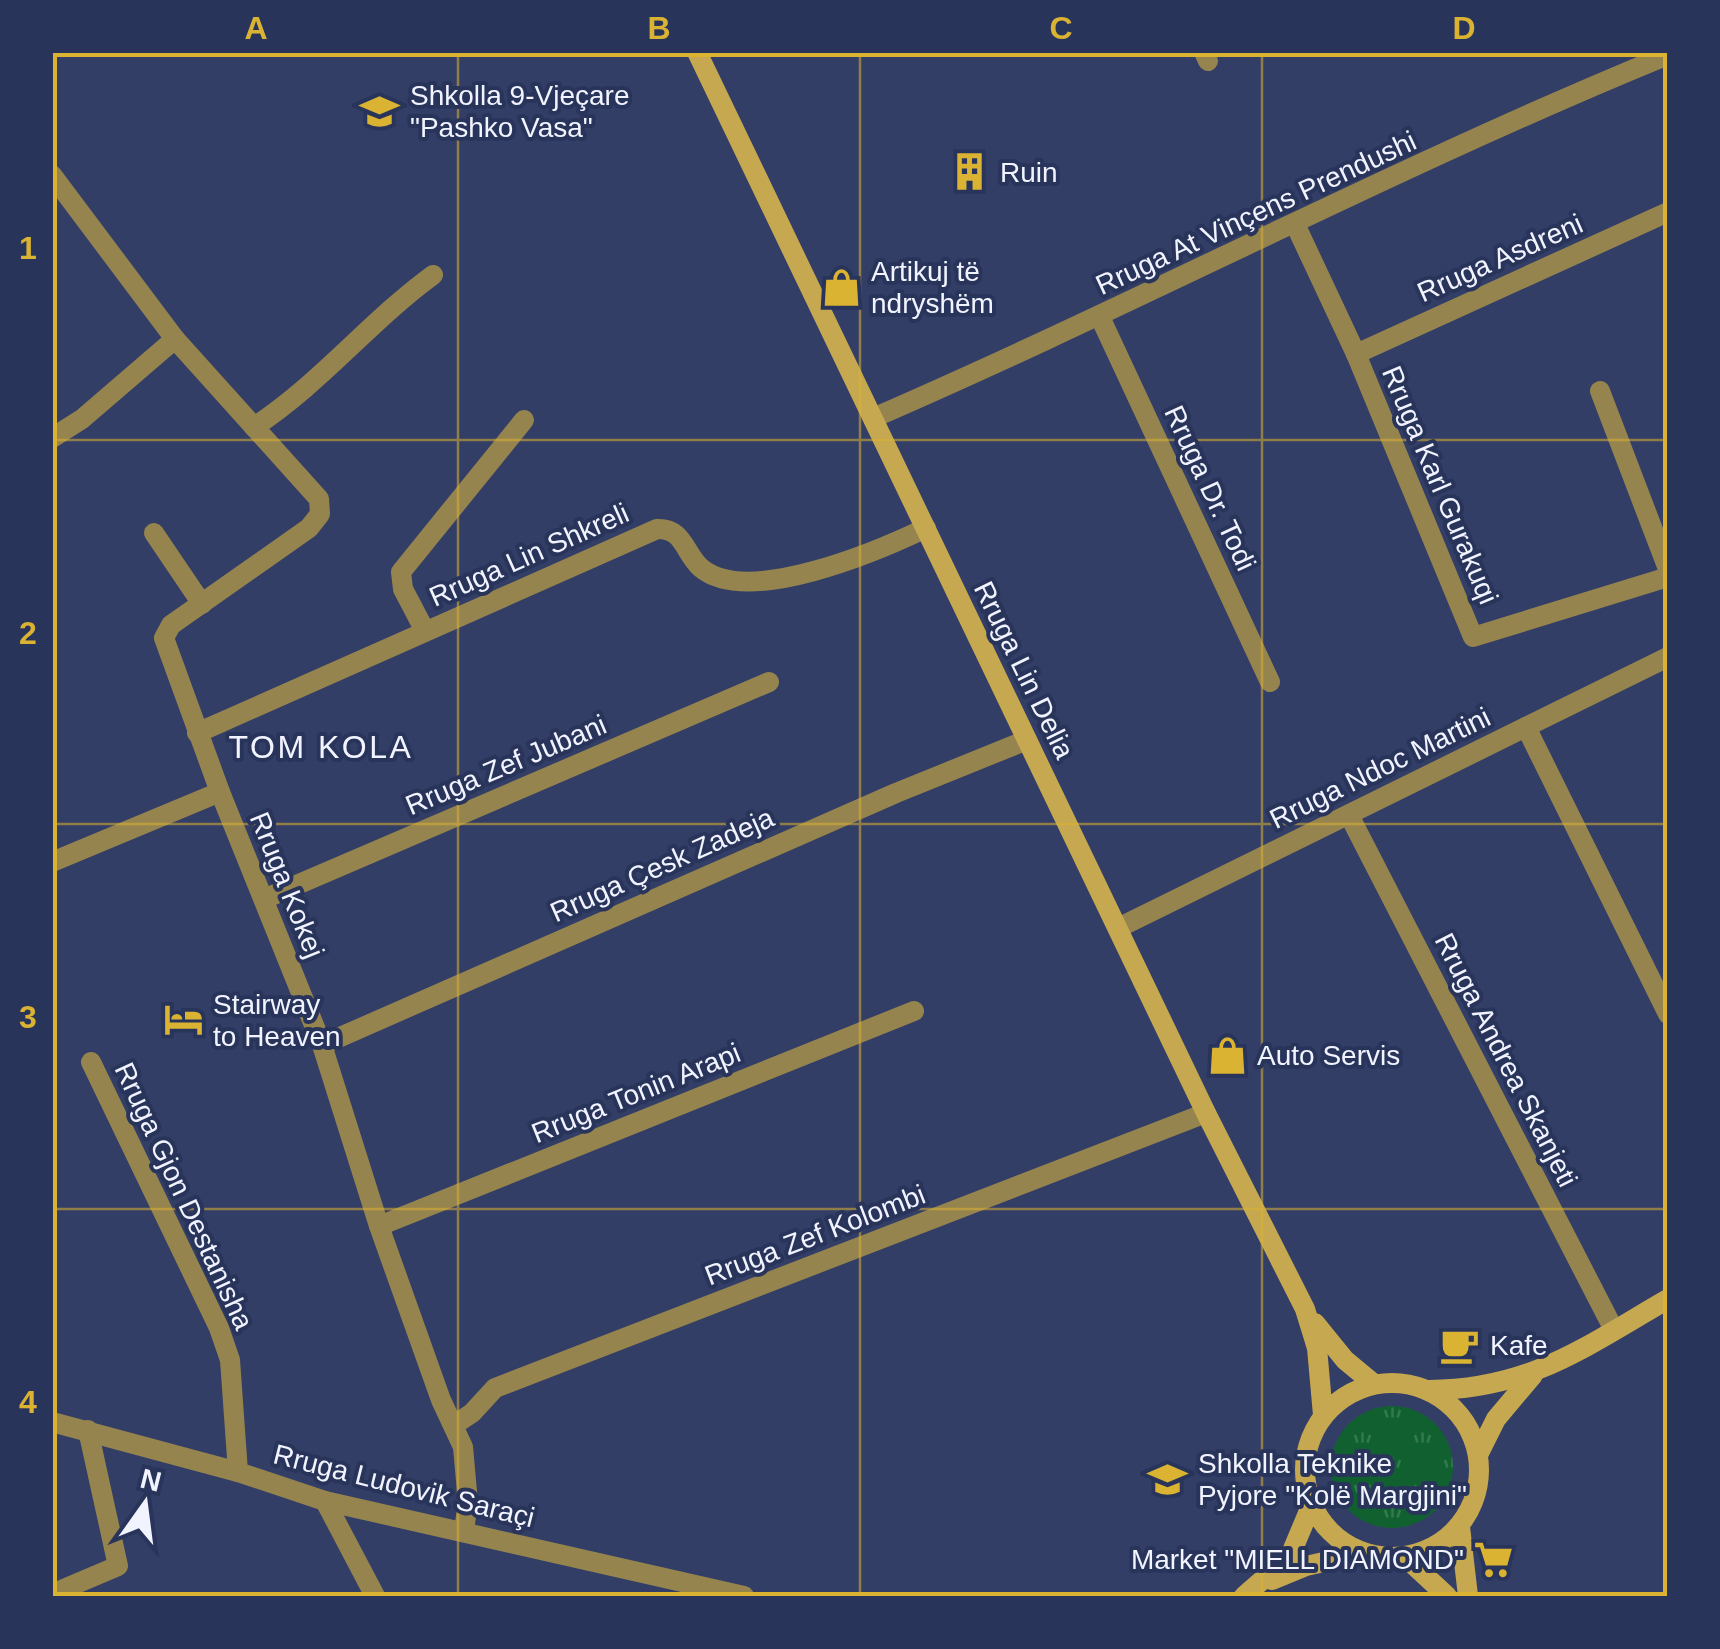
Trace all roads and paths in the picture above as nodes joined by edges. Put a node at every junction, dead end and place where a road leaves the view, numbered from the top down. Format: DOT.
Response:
graph roads {
  1 [pos="697,52"];
  2 [pos="1663,57"];
  3 [pos="52,175"];
  4 [pos="1668,212"];
  5 [pos="1295,224"];
  6 [pos="433,274"];
  7 [pos="1100,317"];
  8 [pos="175,339"];
  9 [pos="1356,354"];
  10 [pos="1600,391"];
  11 [pos="873,418"];
  12 [pos="524,420"];
  13 [pos="254,427"];
  14 [pos="52,438"];
  15 [pos="926,528"];
  16 [pos="154,533"];
  17 [pos="1668,573"];
  18 [pos="202,604"];
  19 [pos="425,631"];
  20 [pos="1668,657"];
  21 [pos="769,682"];
  22 [pos="1270,682"];
  23 [pos="1526,727"];
  24 [pos="198,733"];
  25 [pos="1027,740"];
  26 [pos="220,792"];
  27 [pos="1348,814"];
  28 [pos="52,862"];
  29 [pos="264,898"];
  30 [pos="1118,928"];
  31 [pos="914,1011"];
  32 [pos="1668,1014"];
  33 [pos="322,1044"];
  34 [pos="91,1062"];
  35 [pos="1206,1113"];
  36 [pos="379,1226"];
  37 [pos="1668,1299"];
  38 [pos="1305,1309"];
  39 [pos="1614,1330"];
  40 [pos="1534,1373"];
  41 [pos="1374,1384"];
  42 [pos="1428,1390"];
  43 [pos="1324,1414"];
  44 [pos="52,1422"];
  45 [pos="454,1424"];
  46 [pos="88,1430"];
  47 [pos="1479,1453"];
  48 [pos="238,1472"];
  49 [pos="326,1501"];
  50 [pos="1312,1506"];
  51 [pos="1460,1527"];
  52 [pos="464,1530"];
  53 [pos="1364,1553"];
  54 [pos="1406,1558"];
  55 [pos="1253,1591"];
  56 [pos="52,1594"];
  57 [pos="375,1596"];
  58 [pos="744,1596"];
  59 [pos="1448,1596"];
  60 [pos="1468,1596"];
  1 -- 11 [label="main road, Rruga Lin Delia"];
  2 -- 5 [label="street, Rruga At Vinçens Prendushi"];
  3 -- 8 [label="street, Rruga Kokej"];
  4 -- 9 [label="street, Rruga Asdreni"];
  5 -- 7 [label="street, Rruga At Vinçens Prendushi"];
  5 -- 9 [label="street, Rruga Karl Gurakuqi"];
  6 -- 13 [label="street"];
  7 -- 11 [label="street, Rruga At Vinçens Prendushi"];
  7 -- 22 [label="street, Rruga Dr. Todi"];
  8 -- 13 [label="street, Rruga Kokej"];
  8 -- 14 [label="street"];
  9 -- 17 [label="street, Rruga Karl Gurakuqi"];
  10 -- 17 [label="street, Rruga Karl Gurakuqi"];
  11 -- 15 [label="main road, Rruga Lin Delia"];
  12 -- 19 [label="street, Rruga Lin Shkreli"];
  13 -- 18 [label="street, Rruga Kokej"];
  15 -- 19 [label="street, Rruga Lin Shkreli"];
  15 -- 25 [label="main road, Rruga Lin Delia"];
  16 -- 18 [label="street"];
  18 -- 24 [label="street, Rruga Kokej"];
  19 -- 24 [label="street, Rruga Lin Shkreli"];
  20 -- 23 [label="street, Rruga Ndoc Martini"];
  21 -- 29 [label="street, Rruga Zef Jubani"];
  23 -- 27 [label="street, Rruga Ndoc Martini"];
  23 -- 32 [label="street"];
  24 -- 26 [label="street, Rruga Kokej"];
  25 -- 30 [label="main road, Rruga Lin Delia"];
  25 -- 33 [label="street, Rruga Çesk Zadeja"];
  26 -- 28 [label="street"];
  26 -- 29 [label="street, Rruga Kokej"];
  27 -- 30 [label="street, Rruga Ndoc Martini"];
  27 -- 39 [label="street, Rruga Andrea Skanjeti"];
  29 -- 33 [label="street, Rruga Kokej"];
  30 -- 35 [label="main road, Rruga Lin Delia"];
  31 -- 36 [label="street, Rruga Tonin Arapi"];
  33 -- 36 [label="street, Rruga Kokej"];
  34 -- 48 [label="street, Rruga Gjon Destanisha"];
  35 -- 38 [label="main road, Rruga Lin Delia"];
  35 -- 45 [label="street, Rruga Zef Kolombi"];
  36 -- 45 [label="street, Rruga Kokej"];
  37 -- 39 [label="main road"];
  38 -- 41 [label="main road, Rruga Lin Delia"];
  38 -- 43 [label="main road, Rruga Lin Delia"];
  39 -- 40 [label="main road"];
  40 -- 42 [label="main road"];
  40 -- 47 [label="main road"];
  41 -- 42 [label="main road"];
  41 -- 43 [label="main road"];
  42 -- 47 [label="main road"];
  43 -- 50 [label="main road"];
  44 -- 46 [label="street, Rruga Ludovik Saraçi"];
  45 -- 52 [label="street, Rruga Kokej"];
  46 -- 48 [label="street, Rruga Ludovik Saraçi"];
  46 -- 56 [label="street"];
  47 -- 51 [label="main road"];
  48 -- 49 [label="street, Rruga Ludovik Saraçi"];
  49 -- 52 [label="street, Rruga Ludovik Saraçi"];
  49 -- 57 [label="street"];
  50 -- 53 [label="main road"];
  50 -- 55 [label="main road"];
  51 -- 54 [label="main road"];
  51 -- 60 [label="main road"];
  52 -- 58 [label="street, Rruga Ludovik Saraçi"];
  53 -- 54 [label="main road"];
  53 -- 55 [label="main road"];
  54 -- 59 [label="main road"];
}
